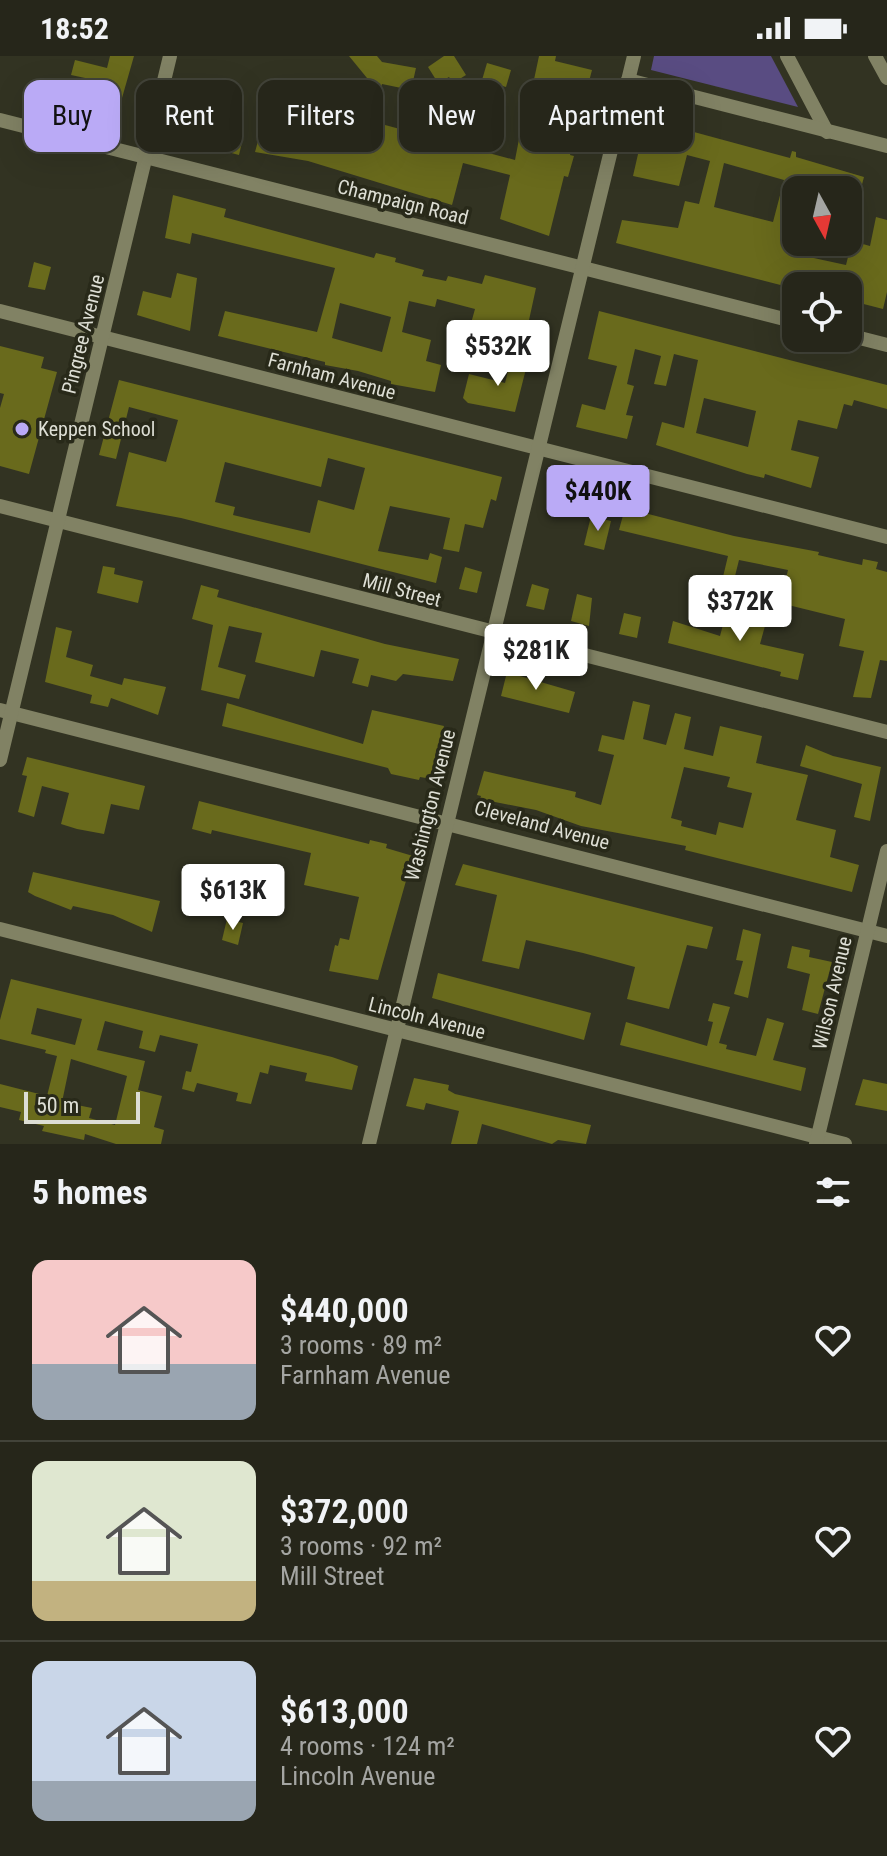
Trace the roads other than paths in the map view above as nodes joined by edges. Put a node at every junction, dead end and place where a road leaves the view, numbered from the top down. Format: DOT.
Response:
graph roads {
  1 [pos="170,56"];
  2 [pos="634,56"];
  3 [pos="787,56"];
  4 [pos="875,56"];
  5 [pos="887,78"];
  6 [pos="628,80"];
  7 [pos="693,97"];
  8 [pos="0,120"];
  9 [pos="827,132"];
  10 [pos="887,146"];
  11 [pos="610,152"];
  12 [pos="146,157"];
  13 [pos="582,268"];
  14 [pos="0,311"];
  15 [pos="782,318"];
  16 [pos="102,337"];
  17 [pos="862,339"];
  18 [pos="887,345"];
  19 [pos="536,450"];
  20 [pos="0,506"];
  21 [pos="58,521"];
  22 [pos="887,537"];
  23 [pos="492,634"];
  24 [pos="6,712"];
  25 [pos="887,732"];
  26 [pos="0,760"];
  27 [pos="447,821"];
  28 [pos="887,851"];
  29 [pos="0,929"];
  30 [pos="867,931"];
  31 [pos="887,936"];
  32 [pos="396,1031"];
  33 [pos="817,1140"];
  34 [pos="369,1144"];
  35 [pos="845,1144"];
  1 -- 12 [label="street, Pingree Avenue"];
  2 -- 6 [label="street, Washington Avenue"];
  3 -- 9 [label="street"];
  4 -- 5 [label="street"];
  7 -- 9 [label="street"];
  8 -- 12 [label="street, Champaign Road"];
  9 -- 10 [label="street"];
  11 -- 13 [label="street, Washington Avenue"];
  12 -- 13 [label="street, Champaign Road"];
  12 -- 16 [label="street, Pingree Avenue"];
  13 -- 15 [label="street, Champaign Road"];
  13 -- 19 [label="street, Washington Avenue"];
  14 -- 16 [label="street, Farnham Avenue"];
  16 -- 19 [label="street, Farnham Avenue"];
  16 -- 21 [label="street, Pingree Avenue"];
  17 -- 18 [label="street"];
  19 -- 22 [label="street, Farnham Avenue"];
  19 -- 23 [label="street, Washington Avenue"];
  20 -- 21 [label="street, Mill Street"];
  21 -- 23 [label="street, Mill Street"];
  21 -- 24 [label="street, Pingree Avenue"];
  23 -- 25 [label="street, Mill Street"];
  23 -- 27 [label="street, Washington Avenue"];
  24 -- 26 [label="street, Pingree Avenue"];
  24 -- 27 [label="street, Cleveland Avenue"];
  27 -- 30 [label="street, Cleveland Avenue"];
  27 -- 32 [label="street, Washington Avenue"];
  28 -- 30 [label="street, Wilson Avenue"];
  29 -- 32 [label="street, Lincoln Avenue"];
  30 -- 31 [label="street, Cleveland Avenue"];
  30 -- 33 [label="street, Wilson Avenue"];
  32 -- 33 [label="street, Lincoln Avenue"];
  32 -- 34 [label="street, Washington Avenue"];
  33 -- 35 [label="street, Lincoln Avenue"];
}
